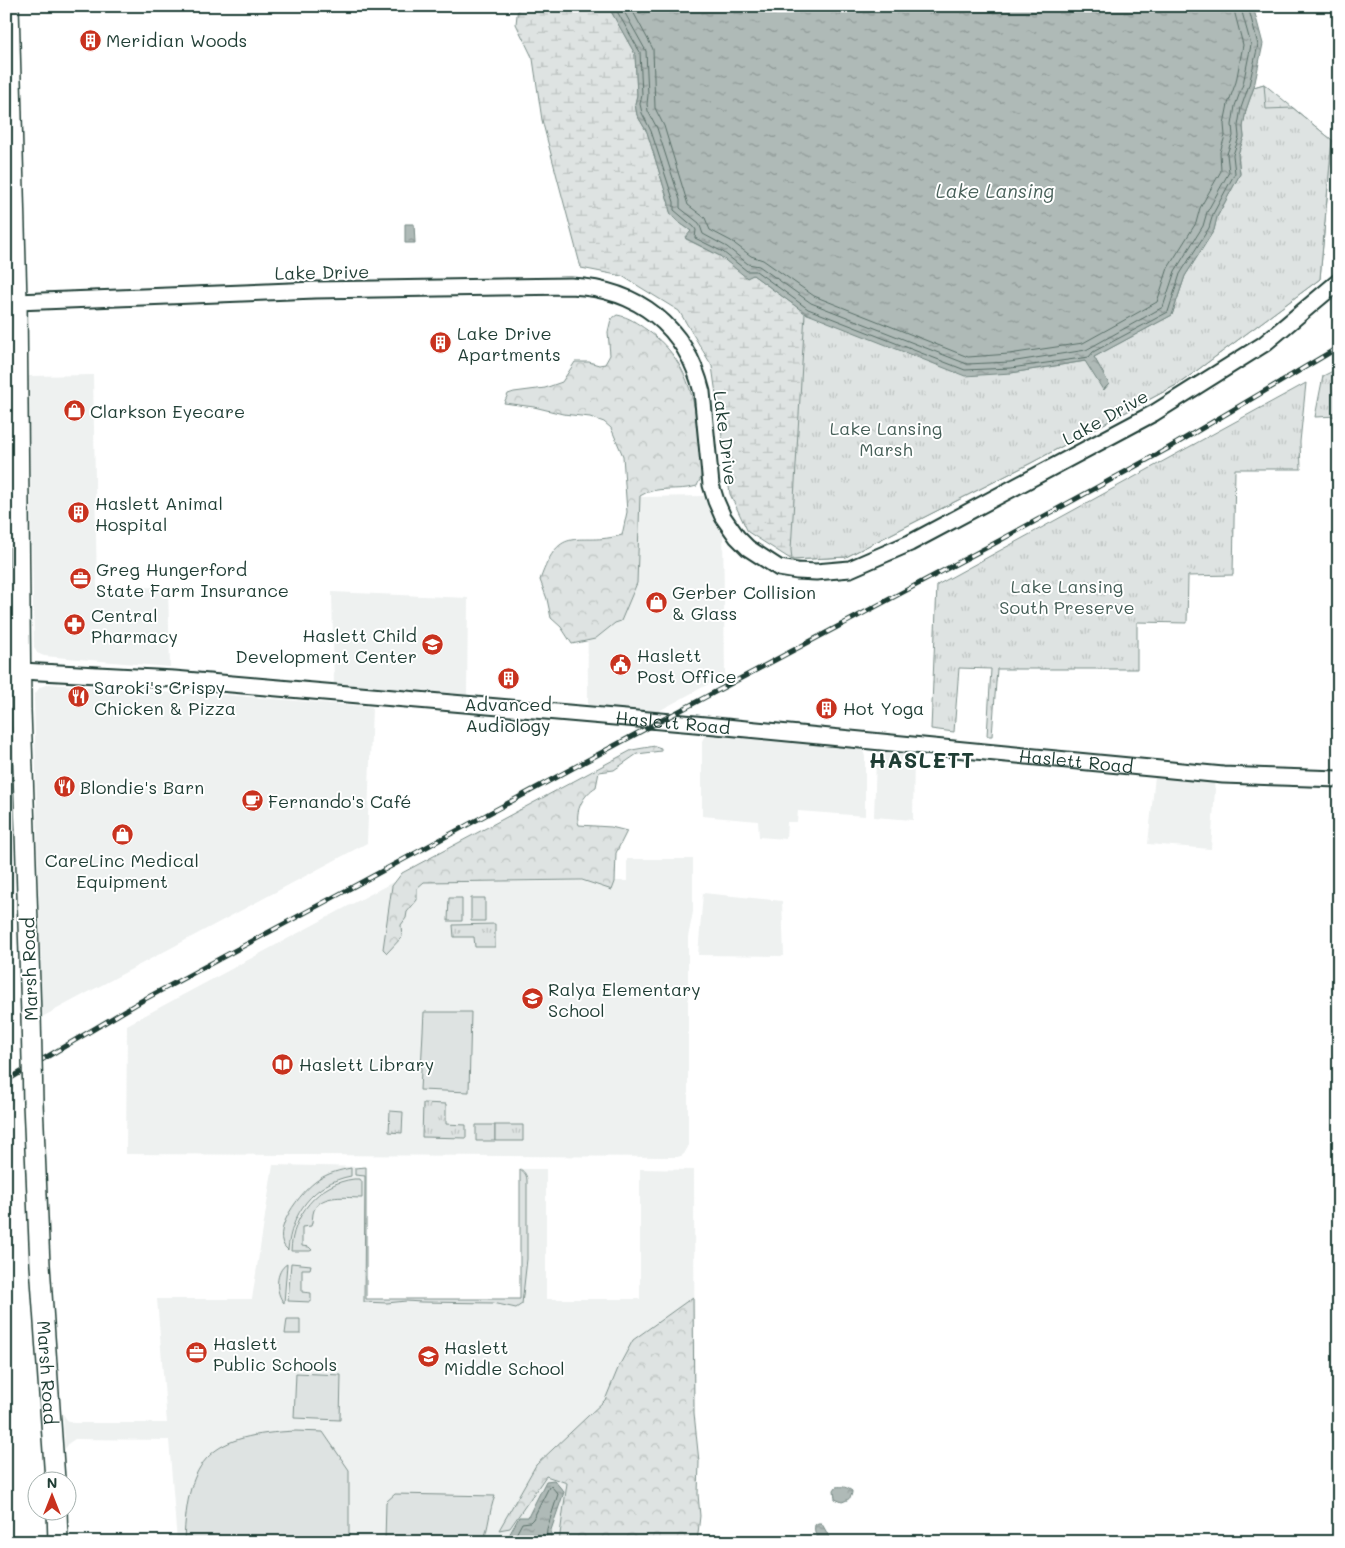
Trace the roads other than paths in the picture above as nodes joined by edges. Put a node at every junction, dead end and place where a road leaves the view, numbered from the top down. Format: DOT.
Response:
graph roads {
  1 [pos="9,6"];
  2 [pos="1335,285"];
  3 [pos="17,302"];
  4 [pos="13,671"];
  5 [pos="1339,779"];
  6 [pos="54,1470"];
  7 [pos="57,1520"];
  8 [pos="58,1542"];
  1 -- 3 [label="main road, Marsh Road"];
  2 -- 3 [label="street, Lake Drive"];
  3 -- 4 [label="main road, Marsh Road"];
  4 -- 5 [label="street, Haslett Road"];
  4 -- 6 [label="main road, Marsh Road, bridge"];
  7 -- 8 [label="main road"];
}
